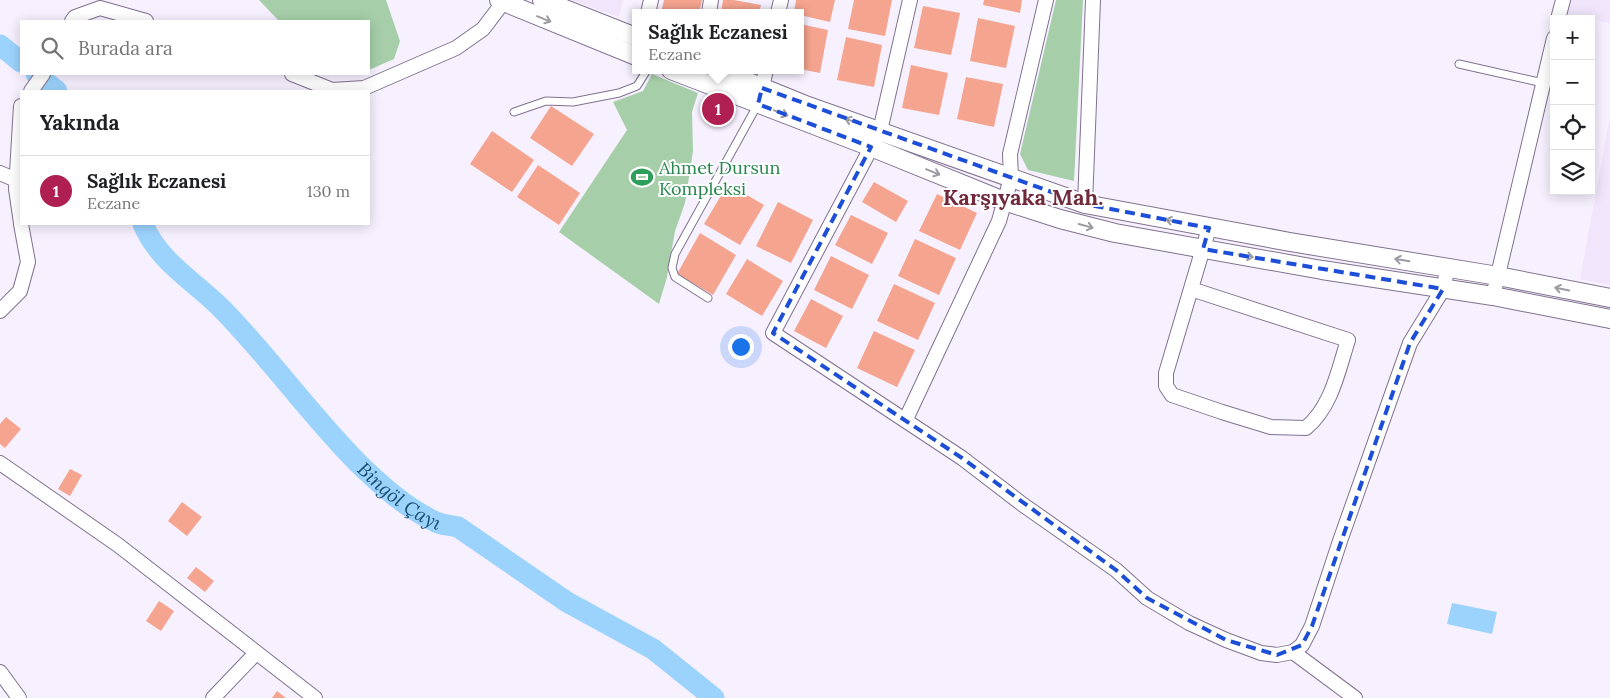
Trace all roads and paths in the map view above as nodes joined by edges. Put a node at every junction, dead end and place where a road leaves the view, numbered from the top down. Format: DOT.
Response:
graph roads {
  1 [pos="542,0"];
  2 [pos="910,0"];
  3 [pos="1046,0"];
  4 [pos="1094,0"];
  5 [pos="1563,0"];
  6 [pos="503,1"];
  7 [pos="1559,15"];
  8 [pos="73,20"];
  9 [pos="142,20"];
  10 [pos="632,35"];
  11 [pos="632,54"];
  12 [pos="1550,54"];
  13 [pos="1459,64"];
  14 [pos="644,74"];
  15 [pos="685,74"];
  16 [pos="725,74"];
  17 [pos="765,74"];
  18 [pos="42,75"];
  19 [pos="294,75"];
  20 [pos="1543,83"];
  21 [pos="32,90"];
  22 [pos="332,90"];
  23 [pos="332,90"];
  24 [pos="760,96"];
  25 [pos="514,112"];
  26 [pos="20,122"];
  27 [pos="880,131"];
  28 [pos="871,147"];
  29 [pos="0,173"];
  30 [pos="1011,178"];
  31 [pos="16,180"];
  32 [pos="1004,201"];
  33 [pos="1085,204"];
  34 [pos="20,216"];
  35 [pos="21,225"];
  36 [pos="1209,228"];
  37 [pos="1203,249"];
  38 [pos="1448,267"];
  39 [pos="1498,276"];
  40 [pos="1191,289"];
  41 [pos="1443,289"];
  42 [pos="1493,296"];
  43 [pos="708,298"];
  44 [pos="1610,298"];
  45 [pos="0,311"];
  46 [pos="1610,319"];
  47 [pos="906,419"];
  48 [pos="0,464"];
  49 [pos="1293,652"];
  50 [pos="256,653"];
  51 [pos="0,672"];
  52 [pos="312,697"];
  53 [pos="19,698"];
  54 [pos="212,698"];
  55 [pos="1354,698"];
  1 -- 10 [label="street"];
  2 -- 27 [label="street"];
  3 -- 30 [label="street"];
  4 -- 33 [label="street"];
  5 -- 7 [label="street"];
  6 -- 11 [label="street, one-way"];
  6 -- 23 [label="street"];
  8 -- 9 [label="street"];
  12 -- 20 [label="street"];
  13 -- 20 [label="lane"];
  14 -- 25 [label="lane"];
  15 -- 24 [label="street"];
  16 -- 24 [label="street"];
  17 -- 24 [label="street"];
  18 -- 21 [label="street"];
  19 -- 22 [label="street"];
  20 -- 39 [label="street"];
  27 -- 24 [label="street, one-way"];
  24 -- 28 [label="street, one-way"];
  24 -- 43 [label="lane"];
  26 -- 31 [label="street"];
  27 -- 28 [label="street"];
  27 -- 30 [label="street"];
  28 -- 32 [label="street, one-way"];
  28 -- 47 [label="street"];
  29 -- 31 [label="street"];
  30 -- 32 [label="street"];
  30 -- 33 [label="street"];
  31 -- 34 [label="street"];
  32 -- 37 [label="street, one-way"];
  32 -- 47 [label="street"];
  36 -- 33 [label="street, one-way"];
  35 -- 45 [label="street"];
  36 -- 37 [label="street"];
  38 -- 36 [label="street, one-way"];
  37 -- 40 [label="street"];
  37 -- 41 [label="street, one-way"];
  38 -- 39 [label="street"];
  38 -- 41 [label="street"];
  39 -- 42 [label="street"];
  44 -- 39 [label="street, one-way"];
  40 -- 40 [label="street"];
  41 -- 42 [label="street"];
  41 -- 49 [label="street"];
  42 -- 46 [label="street"];
  47 -- 49 [label="street"];
  48 -- 50 [label="street"];
  49 -- 55 [label="street"];
  50 -- 52 [label="street"];
  50 -- 54 [label="street"];
  51 -- 53 [label="street"];
}
